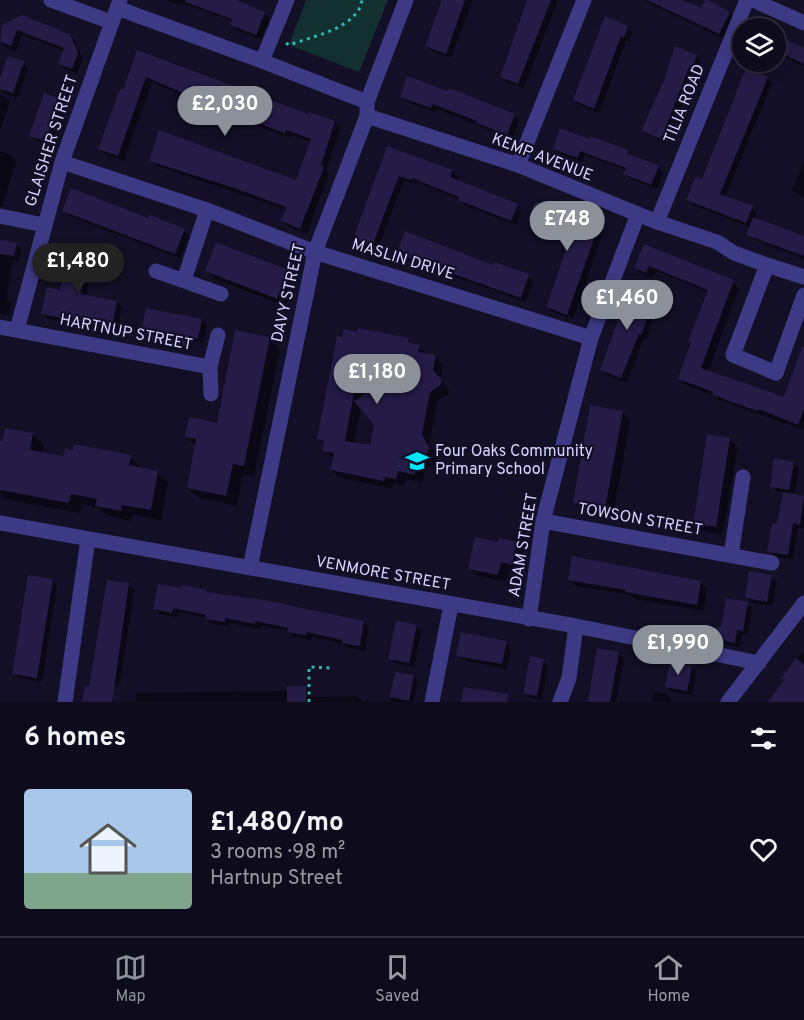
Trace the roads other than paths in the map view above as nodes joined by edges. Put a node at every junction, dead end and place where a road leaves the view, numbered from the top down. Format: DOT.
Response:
graph roads {
  1 [pos="51,0"];
  2 [pos="287,0"];
  3 [pos="406,0"];
  4 [pos="584,0"];
  5 [pos="747,0"];
  6 [pos="753,0"];
  7 [pos="116,10"];
  8 [pos="804,23"];
  9 [pos="262,61"];
  10 [pos="367,109"];
  11 [pos="62,162"];
  12 [pos="518,165"];
  13 [pos="207,210"];
  14 [pos="638,214"];
  15 [pos="0,216"];
  16 [pos="657,222"];
  17 [pos="44,225"];
  18 [pos="315,252"];
  19 [pos="767,265"];
  20 [pos="156,271"];
  21 [pos="804,277"];
  22 [pos="184,280"];
  23 [pos="221,294"];
  24 [pos="804,295"];
  25 [pos="0,327"];
  26 [pos="17,330"];
  27 [pos="218,335"];
  28 [pos="591,338"];
  29 [pos="210,368"];
  30 [pos="211,394"];
  31 [pos="744,477"];
  32 [pos="543,521"];
  33 [pos="0,523"];
  34 [pos="88,539"];
  35 [pos="731,555"];
  36 [pos="772,563"];
  37 [pos="250,568"];
  38 [pos="804,603"];
  39 [pos="451,604"];
  40 [pos="529,619"];
  41 [pos="576,626"];
  42 [pos="759,663"];
  43 [pos="65,702"];
  44 [pos="432,702"];
  45 [pos="560,702"];
  46 [pos="728,702"];
  1 -- 7 [label="street, KEMP AVENUE"];
  2 -- 9 [label="street"];
  3 -- 10 [label="street, DAVY STREET"];
  4 -- 12 [label="street"];
  5 -- 16 [label="street, TILIA ROAD"];
  6 -- 8 [label="street"];
  7 -- 9 [label="street, KEMP AVENUE"];
  7 -- 11 [label="street, GLAISHER STREET"];
  9 -- 10 [label="street, KEMP AVENUE"];
  10 -- 12 [label="street, KEMP AVENUE"];
  10 -- 18 [label="street, DAVY STREET"];
  11 -- 13 [label="street, MASLIN DRIVE"];
  11 -- 17 [label="street, GLAISHER STREET"];
  12 -- 14 [label="street, KEMP AVENUE"];
  13 -- 18 [label="street, MASLIN DRIVE"];
  13 -- 22 [label="street"];
  14 -- 16 [label="street, KEMP AVENUE"];
  14 -- 28 [label="street, ADAM STREET"];
  15 -- 17 [label="street"];
  16 -- 19 [label="street, KEMP AVENUE"];
  17 -- 26 [label="street, GLAISHER STREET"];
  18 -- 28 [label="street, MASLIN DRIVE"];
  18 -- 37 [label="street, DAVY STREET"];
  19 -- 21 [label="street, KEMP AVENUE"];
  19 -- 24 [label="street"];
  20 -- 22 [label="street"];
  22 -- 23 [label="street"];
  25 -- 26 [label="street, HARTNUP STREET"];
  26 -- 29 [label="street, HARTNUP STREET"];
  27 -- 29 [label="street, HARTNUP STREET"];
  28 -- 32 [label="street, ADAM STREET"];
  29 -- 30 [label="street, HARTNUP STREET"];
  31 -- 35 [label="street"];
  32 -- 35 [label="street, TOWSON STREET"];
  32 -- 40 [label="street, ADAM STREET"];
  33 -- 34 [label="street, VENMORE STREET"];
  34 -- 37 [label="street, VENMORE STREET"];
  34 -- 43 [label="street"];
  35 -- 36 [label="street, TOWSON STREET"];
  37 -- 39 [label="street, VENMORE STREET"];
  38 -- 42 [label="street"];
  39 -- 40 [label="street, VENMORE STREET"];
  39 -- 44 [label="street"];
  40 -- 41 [label="street, VENMORE STREET"];
  41 -- 42 [label="street, VENMORE STREET"];
  41 -- 45 [label="street"];
  42 -- 46 [label="street"];
}
